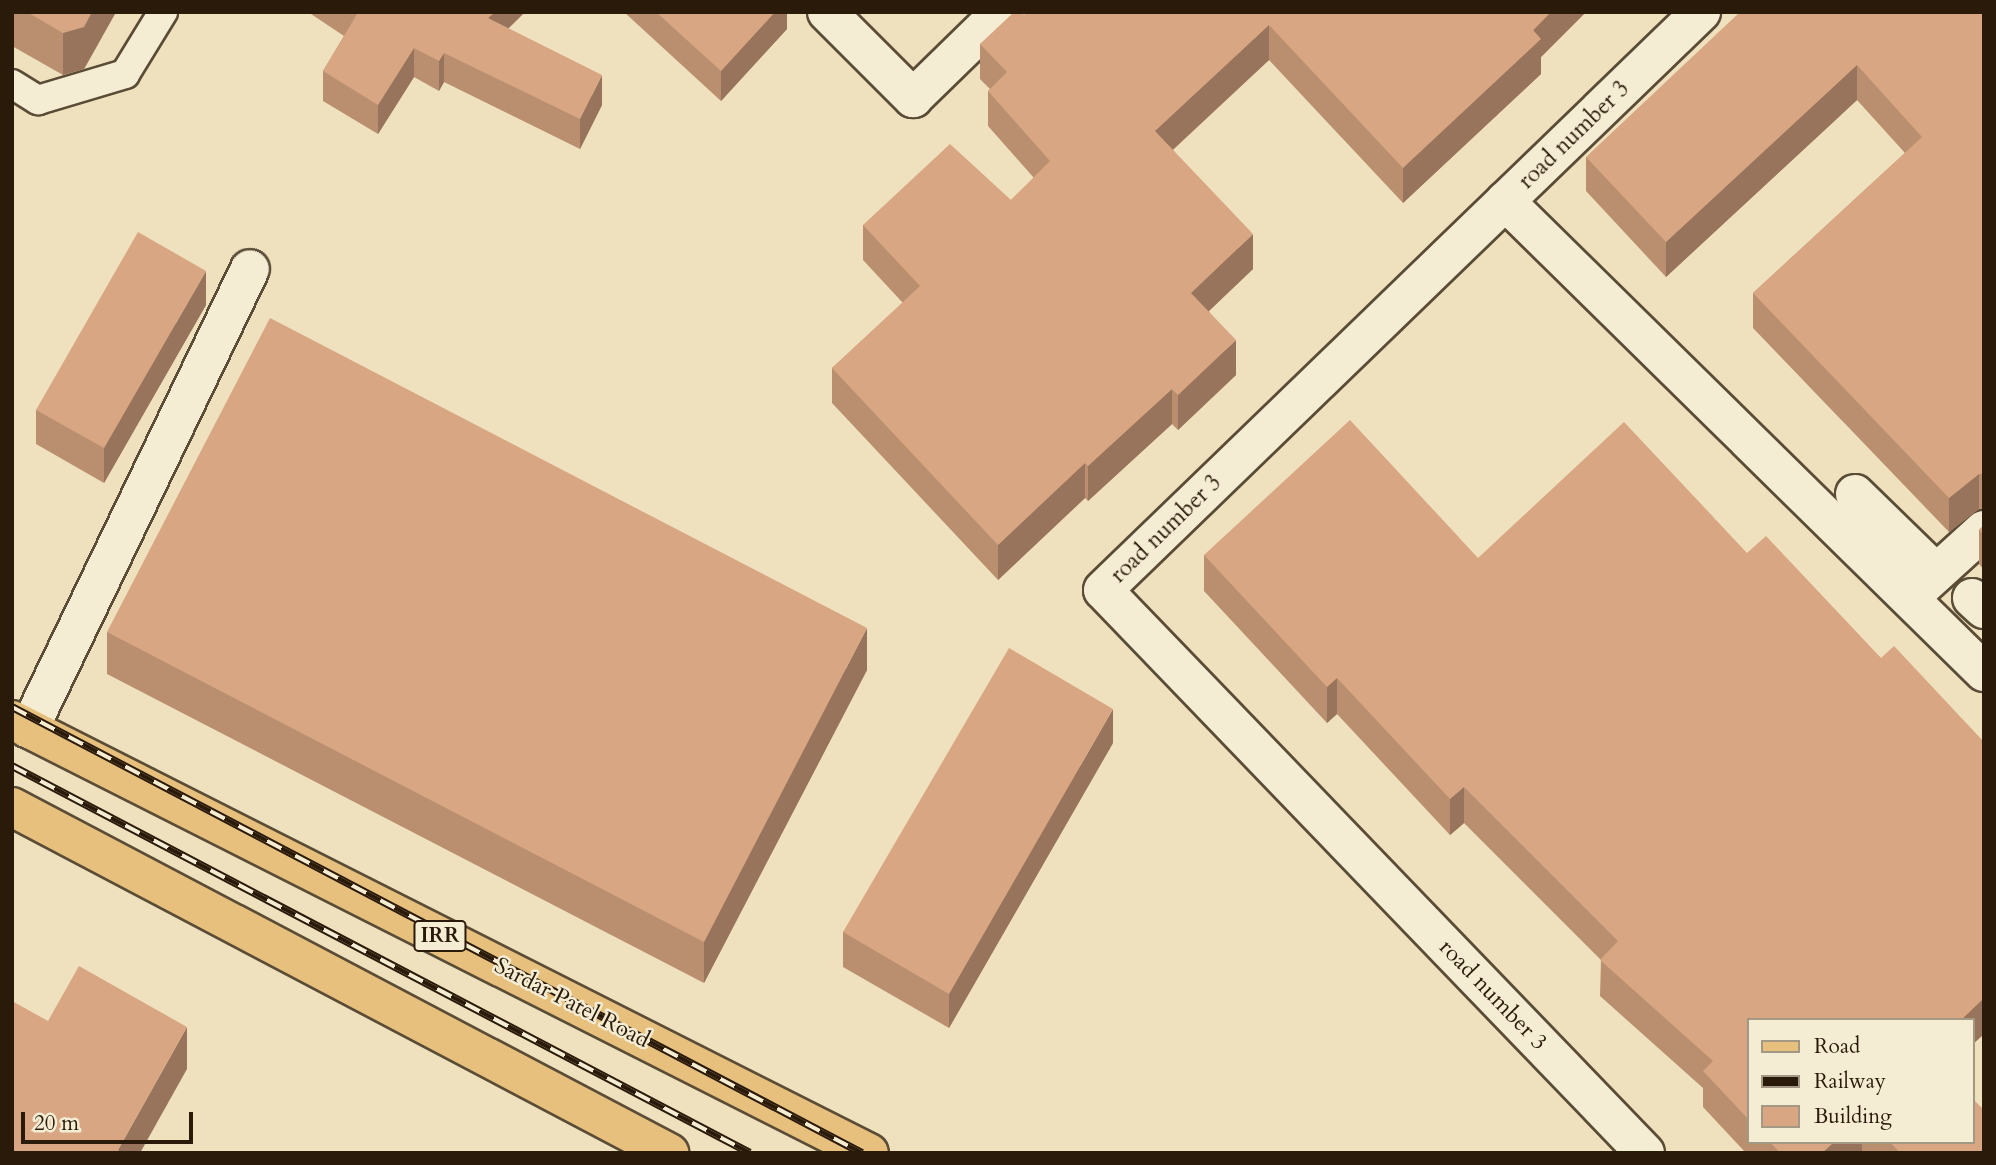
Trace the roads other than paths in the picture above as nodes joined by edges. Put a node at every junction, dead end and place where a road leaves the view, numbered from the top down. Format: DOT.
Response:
graph roads {
  1 [pos="163,12"];
  2 [pos="827,12"];
  3 [pos="1000,12"];
  4 [pos="1701,12"];
  5 [pos="12,84"];
  6 [pos="1505,201"];
  7 [pos="250,269"];
  8 [pos="1855,494"];
  9 [pos="1984,530"];
  10 [pos="1936,573"];
  11 [pos="1908,598"];
  12 [pos="1984,672"];
  13 [pos="21,724"];
  14 [pos="12,807"];
  15 [pos="669,1153"];
  16 [pos="869,1153"];
  17 [pos="1645,1153"];
  1 -- 5 [label="lane"];
  2 -- 3 [label="street"];
  4 -- 6 [label="street, road number 3"];
  6 -- 11 [label="street"];
  6 -- 17 [label="street, road number 3"];
  7 -- 13 [label="street"];
  8 -- 10 [label="street"];
  9 -- 10 [label="street"];
  10 -- 11 [label="street"];
  11 -- 12 [label="street"];
  13 -- 16 [label="main road, Sardar Patel Road / IRR"];
  14 -- 15 [label="main road"];
}
